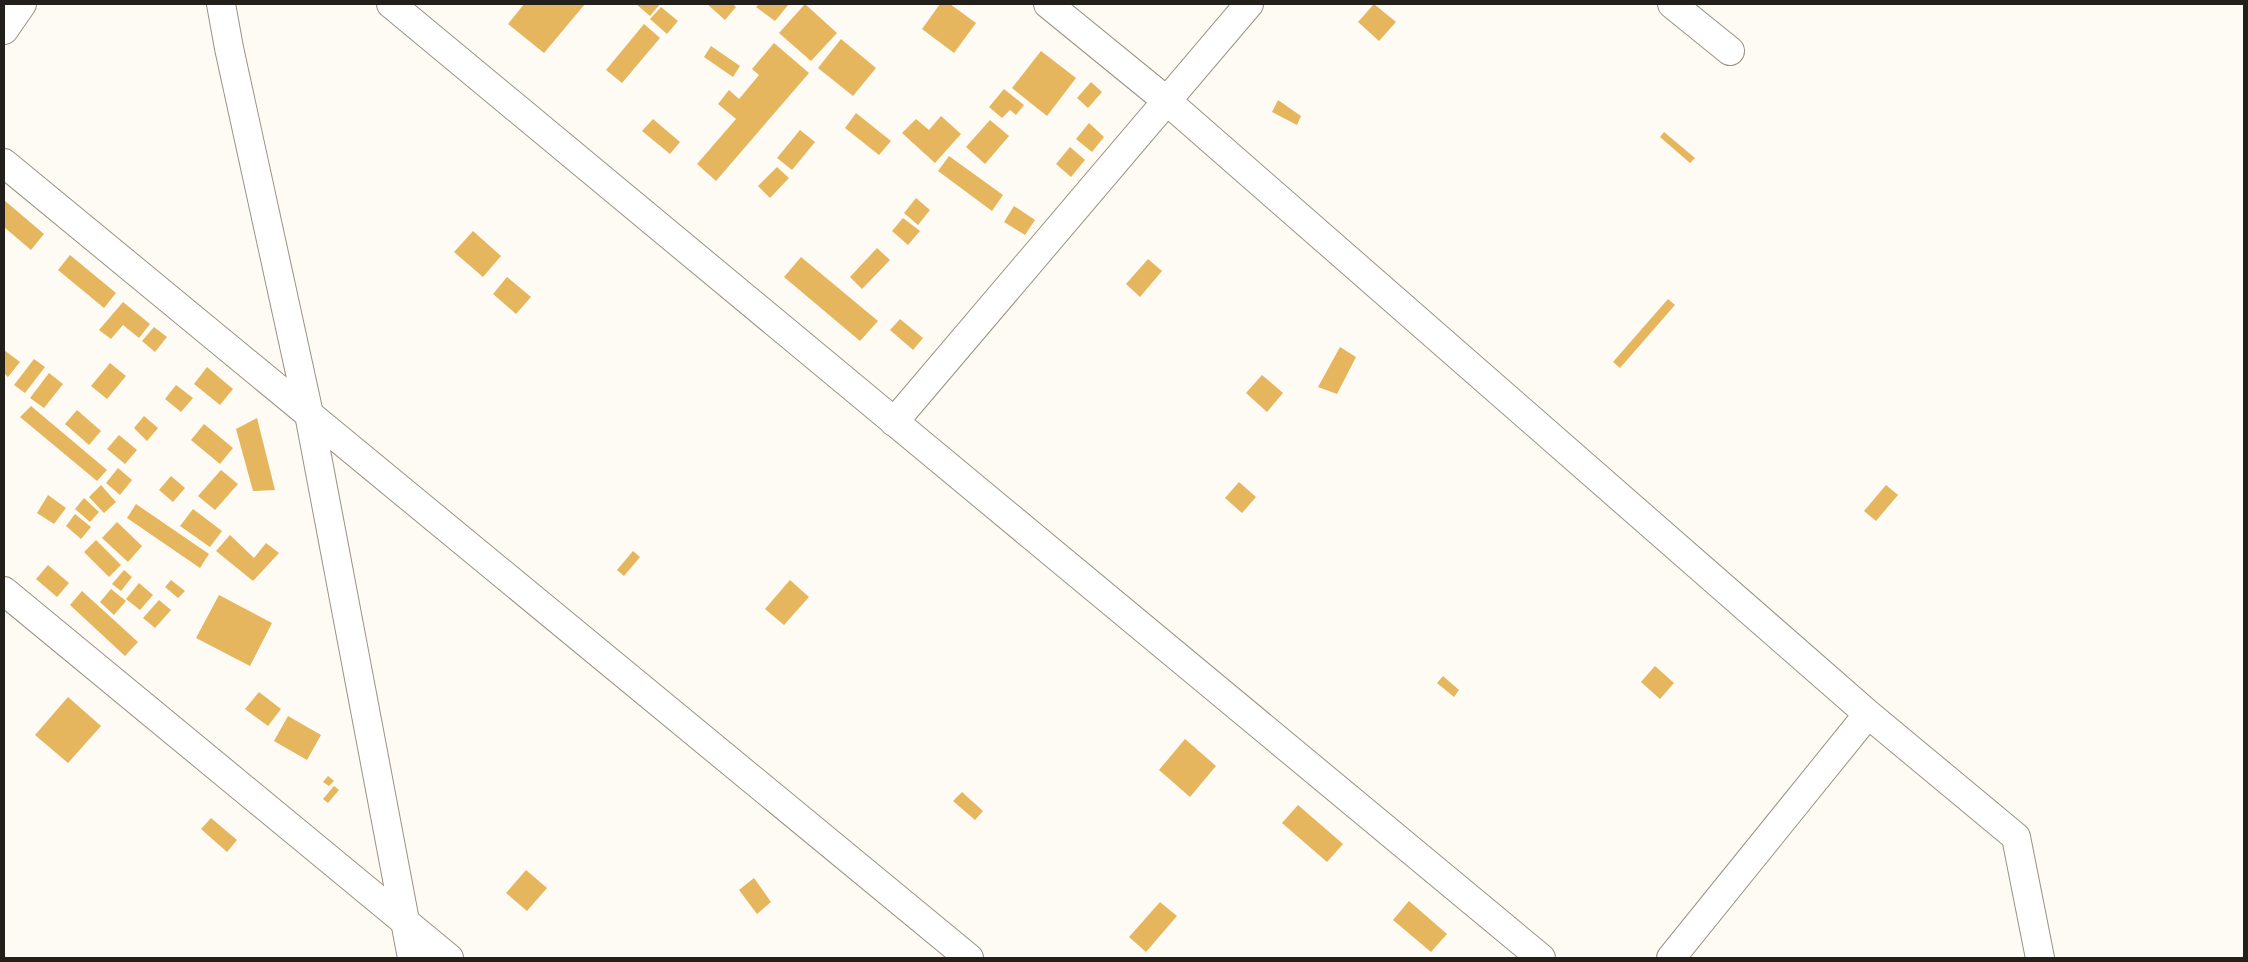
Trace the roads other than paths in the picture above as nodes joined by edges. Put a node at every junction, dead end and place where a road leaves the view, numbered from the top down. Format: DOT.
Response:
graph roads {
  1 [pos="22,4"];
  2 [pos="221,4"];
  3 [pos="390,4"];
  4 [pos="1048,4"];
  5 [pos="1249,4"];
  6 [pos="1672,4"];
  7 [pos="4,30"];
  8 [pos="1730,51"];
  9 [pos="1167,101"];
  10 [pos="4,163"];
  11 [pos="309,414"];
  12 [pos="894,422"];
  13 [pos="4,591"];
  14 [pos="1868,714"];
  15 [pos="404,921"];
  16 [pos="412,958"];
  17 [pos="448,958"];
  18 [pos="969,958"];
  19 [pos="1541,958"];
  20 [pos="1671,958"];
  21 [pos="2040,958"];
  1 -- 7 [label="street"];
  2 -- 11 [label="street"];
  3 -- 12 [label="street"];
  4 -- 9 [label="street"];
  5 -- 9 [label="street"];
  6 -- 8 [label="street"];
  9 -- 12 [label="street"];
  9 -- 14 [label="street"];
  10 -- 11 [label="street"];
  11 -- 15 [label="street"];
  11 -- 18 [label="street"];
  12 -- 19 [label="street"];
  13 -- 15 [label="street"];
  14 -- 20 [label="street"];
  14 -- 21 [label="street"];
  15 -- 16 [label="street"];
  15 -- 17 [label="street"];
}
